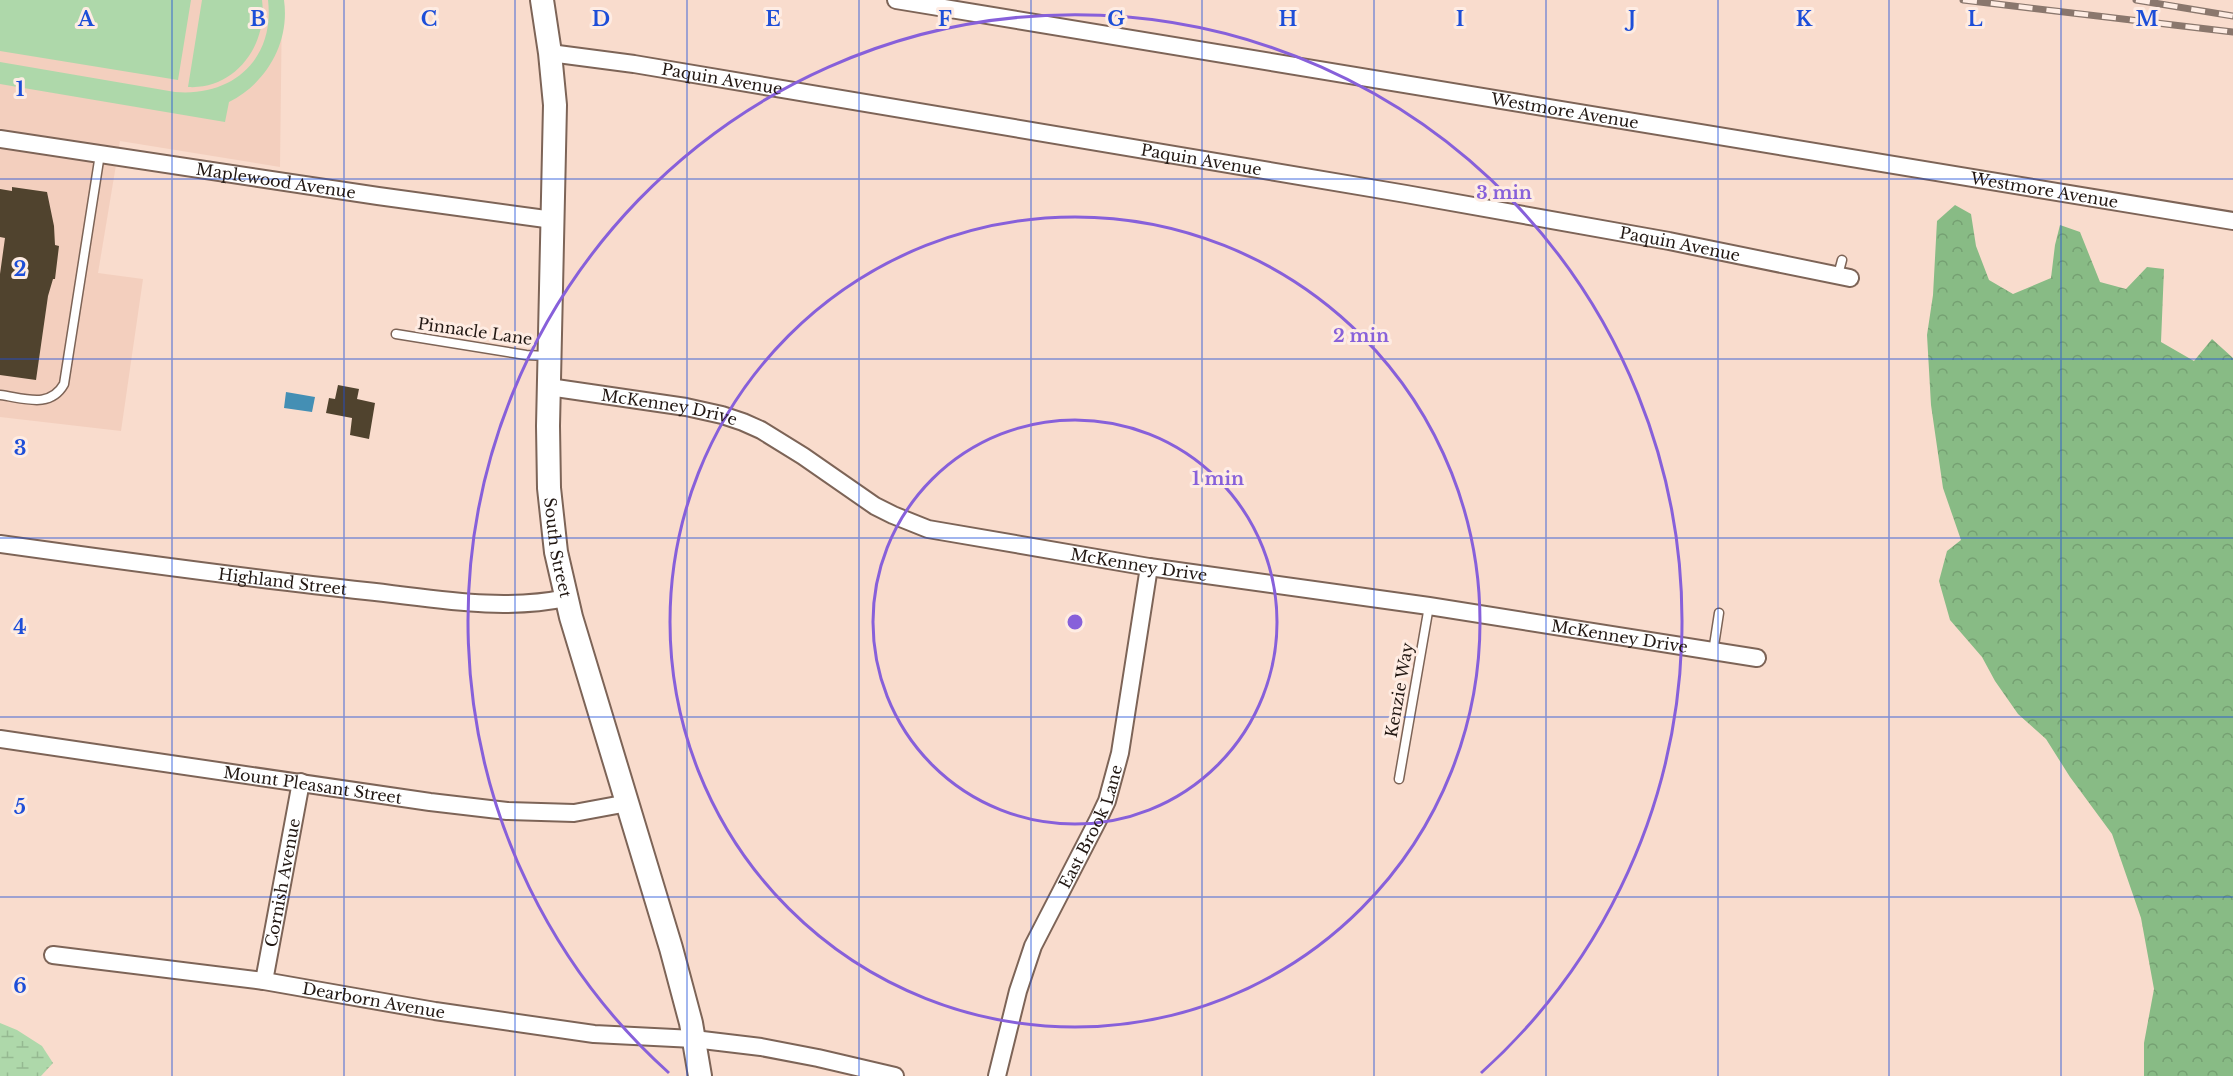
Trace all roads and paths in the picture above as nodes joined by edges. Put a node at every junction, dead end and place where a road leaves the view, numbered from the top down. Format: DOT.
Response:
graph roads {
  1 [pos="542,0"];
  2 [pos="896,0"];
  3 [pos="550,53"];
  4 [pos="0,139"];
  5 [pos="100,153"];
  6 [pos="553,220"];
  7 [pos="2233,221"];
  8 [pos="1843,271"];
  9 [pos="396,334"];
  10 [pos="550,356"];
  11 [pos="549,387"];
  12 [pos="0,395"];
  13 [pos="0,544"];
  14 [pos="1149,567"];
  15 [pos="566,598"];
  16 [pos="1429,606"];
  17 [pos="1719,613"];
  18 [pos="1713,652"];
  19 [pos="1757,658"];
  20 [pos="0,739"];
  21 [pos="1398,779"];
  22 [pos="301,782"];
  23 [pos="628,803"];
  24 [pos="53,955"];
  25 [pos="264,981"];
  26 [pos="694,1039"];
  27 [pos="700,1076"];
  28 [pos="895,1076"];
  29 [pos="997,1076"];
  1 -- 3 [label="street, South Street"];
  2 -- 7 [label="street, Westmore Avenue"];
  3 -- 6 [label="street, South Street"];
  3 -- 8 [label="street, Paquin Avenue"];
  4 -- 5 [label="street, Maplewood Avenue"];
  5 -- 6 [label="street, Maplewood Avenue"];
  5 -- 12 [label="lane"];
  6 -- 10 [label="street, South Street"];
  9 -- 10 [label="lane, Pinnacle Lane"];
  10 -- 11 [label="street, South Street"];
  11 -- 14 [label="street, McKenney Drive"];
  11 -- 15 [label="street, South Street"];
  13 -- 15 [label="street, Highland Street"];
  14 -- 16 [label="street, McKenney Drive"];
  14 -- 29 [label="street, East Brook Lane"];
  15 -- 23 [label="street, South Street"];
  16 -- 18 [label="street, McKenney Drive"];
  16 -- 21 [label="lane, Kenzie Way"];
  17 -- 18 [label="lane"];
  18 -- 19 [label="street, McKenney Drive"];
  20 -- 22 [label="street, Mount Pleasant Street"];
  22 -- 23 [label="street, Mount Pleasant Street"];
  22 -- 25 [label="street, Cornish Avenue"];
  23 -- 26 [label="street, South Street"];
  24 -- 25 [label="street, Dearborn Avenue"];
  25 -- 26 [label="street, Dearborn Avenue"];
  26 -- 27 [label="street, South Street"];
  26 -- 28 [label="street, Dearborn Avenue"];
}
